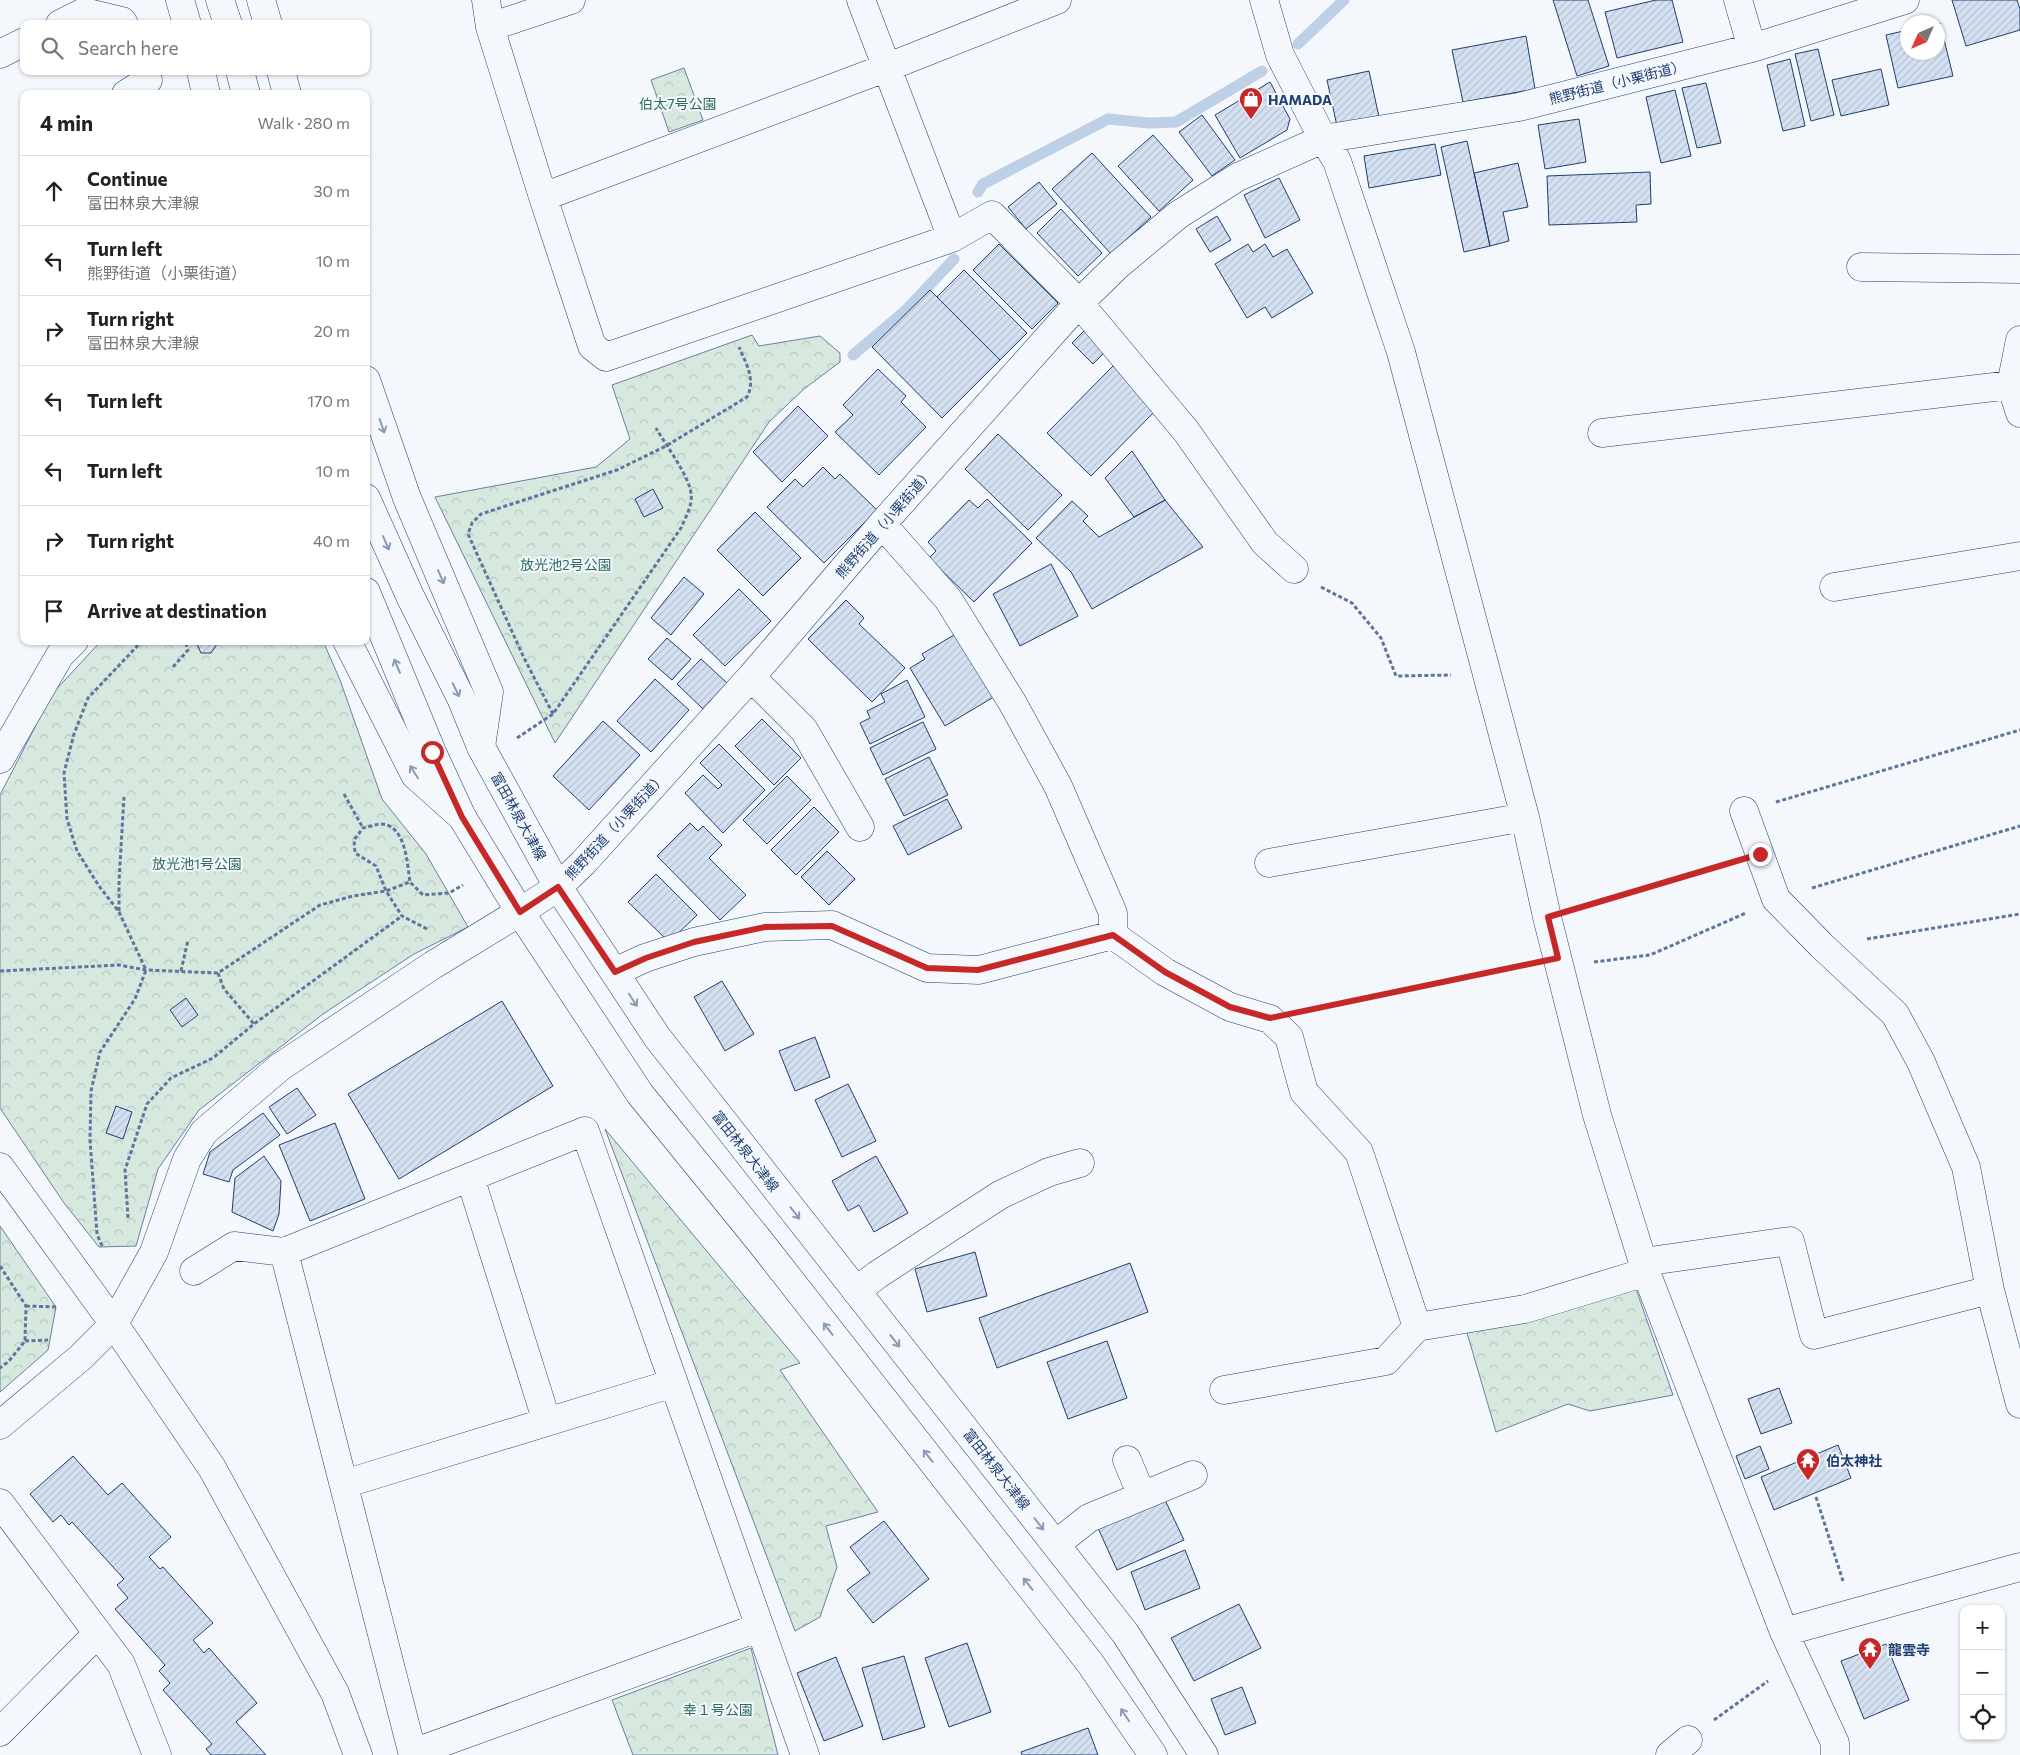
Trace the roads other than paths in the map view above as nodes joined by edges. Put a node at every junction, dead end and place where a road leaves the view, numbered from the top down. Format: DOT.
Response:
graph roads {
  1 [pos="180,0"];
  2 [pos="220,0"];
  3 [pos="261,0"];
  4 [pos="486,0"];
  5 [pos="571,0"];
  6 [pos="861,0"];
  7 [pos="1057,0"];
  8 [pos="1264,0"];
  9 [pos="1738,0"];
  10 [pos="1905,0"];
  11 [pos="68,20"];
  12 [pos="118,20"];
  13 [pos="186,20"];
  14 [pos="227,20"];
  15 [pos="267,20"];
  16 [pos="490,27"];
  17 [pos="20,44"];
  18 [pos="1752,48"];
  19 [pos="0,54"];
  20 [pos="888,67"];
  21 [pos="202,75"];
  22 [pos="241,75"];
  23 [pos="282,75"];
  24 [pos="205,90"];
  25 [pos="245,90"];
  26 [pos="286,90"];
  27 [pos="1323,140"];
  28 [pos="542,197"];
  29 [pos="952,238"];
  30 [pos="1861,267"];
  31 [pos="2020,269"];
  32 [pos="1079,303"];
  33 [pos="2020,340"];
  34 [pos="2011,385"];
  35 [pos="370,392"];
  36 [pos="2020,413"];
  37 [pos="1602,433"];
  38 [pos="370,507"];
  39 [pos="882,524"];
  40 [pos="2020,556"];
  41 [pos="1294,569"];
  42 [pos="1834,586"];
  43 [pos="370,602"];
  44 [pos="70,645"];
  45 [pos="349,645"];
  46 [pos="751,677"];
  47 [pos="481,748"];
  48 [pos="0,759"];
  49 [pos="1744,811"];
  50 [pos="462,817"];
  51 [pos="1525,817"];
  52 [pos="860,827"];
  53 [pos="1268,863"];
  54 [pos="558,887"];
  55 [pos="520,912"];
  56 [pos="1113,935"];
  57 [pos="615,972"];
  58 [pos="1080,1162"];
  59 [pos="0,1167"];
  60 [pos="470,1177"];
  61 [pos="284,1252"];
  62 [pos="1644,1267"];
  63 [pos="194,1271"];
  64 [pos="1990,1290"];
  65 [pos="856,1291"];
  66 [pos="114,1324"];
  67 [pos="1417,1327"];
  68 [pos="674,1383"];
  69 [pos="1224,1390"];
  70 [pos="2020,1404"];
  71 [pos="547,1422"];
  72 [pos="0,1424"];
  73 [pos="1127,1460"];
  74 [pos="1194,1475"];
  75 [pos="344,1484"];
  76 [pos="1142,1496"];
  77 [pos="0,1503"];
  78 [pos="1056,1544"];
  79 [pos="2020,1566"];
  80 [pos="760,1627"];
  81 [pos="1784,1632"];
  82 [pos="98,1633"];
  83 [pos="0,1732"];
  84 [pos="413,1754"];
  85 [pos="157,1755"];
  86 [pos="358,1755"];
  87 [pos="805,1755"];
  88 [pos="1153,1755"];
  89 [pos="1204,1755"];
  90 [pos="1835,1755"];
  1 -- 13 [label="street"];
  2 -- 14 [label="street"];
  3 -- 15 [label="street"];
  4 -- 16 [label="street"];
  5 -- 16 [label="street"];
  6 -- 20 [label="street"];
  7 -- 20 [label="street"];
  8 -- 27 [label="street"];
  9 -- 18 [label="street"];
  10 -- 18 [label="street, 熊野街道（小栗街道）"];
  11 -- 12 [label="street"];
  16 -- 28 [label="street"];
  17 -- 19 [label="street"];
  18 -- 27 [label="street, 熊野街道（小栗街道）"];
  20 -- 28 [label="street"];
  20 -- 29 [label="street"];
  21 -- 24 [label="street"];
  22 -- 25 [label="street"];
  23 -- 26 [label="street"];
  27 -- 32 [label="street, 熊野街道（小栗街道）"];
  27 -- 51 [label="street"];
  28 -- 29 [label="street"];
  29 -- 32 [label="street"];
  30 -- 31 [label="street"];
  32 -- 39 [label="street, 熊野街道（小栗街道）"];
  32 -- 41 [label="street"];
  33 -- 34 [label="street"];
  34 -- 36 [label="street"];
  34 -- 37 [label="street"];
  35 -- 47 [label="street, one-way"];
  38 -- 47 [label="street, 富田林泉大津線, one-way"];
  39 -- 46 [label="street, 熊野街道（小栗街道）"];
  39 -- 56 [label="street"];
  40 -- 42 [label="street"];
  50 -- 43 [label="street, one-way"];
  44 -- 48 [label="street"];
  50 -- 45 [label="street, one-way"];
  46 -- 52 [label="street"];
  46 -- 54 [label="street, 熊野街道（小栗街道）"];
  47 -- 54 [label="street, 富田林泉大津線"];
  49 -- 64 [label="street"];
  50 -- 55 [label="street"];
  51 -- 53 [label="street"];
  51 -- 62 [label="street"];
  54 -- 55 [label="street, 熊野街道（小栗街道）"];
  54 -- 57 [label="street, 富田林泉大津線"];
  55 -- 66 [label="street, 熊野街道（小栗街道）"];
  88 -- 55 [label="street, one-way"];
  56 -- 57 [label="street"];
  56 -- 67 [label="street"];
  57 -- 65 [label="street, 富田林泉大津線, one-way"];
  58 -- 65 [label="street"];
  59 -- 66 [label="street"];
  60 -- 61 [label="street"];
  60 -- 68 [label="street"];
  60 -- 71 [label="street"];
  61 -- 63 [label="street"];
  61 -- 75 [label="street"];
  62 -- 64 [label="street"];
  62 -- 67 [label="street"];
  62 -- 81 [label="street"];
  64 -- 70 [label="street"];
  65 -- 78 [label="street, 富田林泉大津線, one-way"];
  66 -- 72 [label="street, 熊野街道（小栗街道）"];
  66 -- 86 [label="street"];
  67 -- 69 [label="street"];
  68 -- 71 [label="street"];
  68 -- 80 [label="street"];
  71 -- 75 [label="street"];
  73 -- 76 [label="street"];
  74 -- 76 [label="street"];
  75 -- 84 [label="street"];
  76 -- 78 [label="street"];
  77 -- 82 [label="street"];
  78 -- 89 [label="street, 富田林泉大津線"];
  79 -- 81 [label="street"];
  80 -- 84 [label="street"];
  80 -- 87 [label="street"];
  81 -- 90 [label="street"];
  82 -- 83 [label="street"];
  82 -- 85 [label="street"];
}
